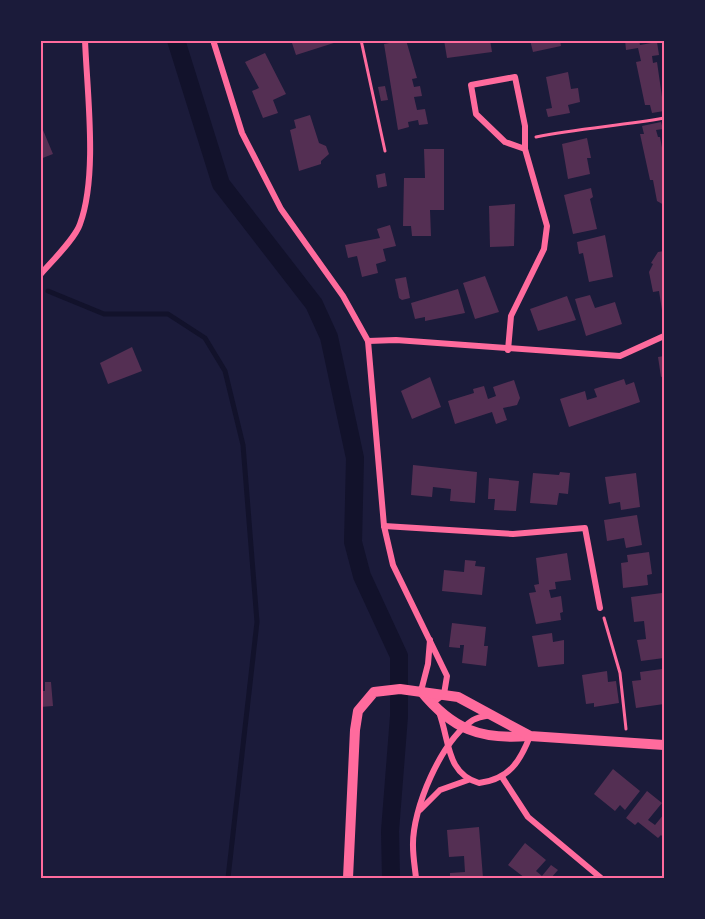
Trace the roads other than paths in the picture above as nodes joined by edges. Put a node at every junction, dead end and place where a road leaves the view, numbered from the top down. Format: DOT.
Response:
graph roads {
  1 [pos="85,40"];
  2 [pos="213,40"];
  3 [pos="525,149"];
  4 [pos="40,275"];
  5 [pos="664,336"];
  6 [pos="368,341"];
  7 [pos="507,350"];
  8 [pos="384,526"];
  9 [pos="600,608"];
  10 [pos="430,640"];
  11 [pos="416,691"];
  12 [pos="444,694"];
  13 [pos="435,708"];
  14 [pos="491,715"];
  15 [pos="464,729"];
  16 [pos="530,736"];
  17 [pos="449,744"];
  18 [pos="664,745"];
  19 [pos="501,777"];
  20 [pos="468,780"];
  21 [pos="420,810"];
  22 [pos="348,879"];
  23 [pos="416,879"];
  24 [pos="602,879"];
  1 -- 4 [label="street"];
  2 -- 6 [label="street"];
  3 -- 3 [label="street"];
  3 -- 7 [label="street"];
  5 -- 7 [label="street"];
  6 -- 7 [label="street"];
  6 -- 8 [label="street"];
  8 -- 9 [label="street"];
  8 -- 10 [label="street"];
  10 -- 11 [label="street"];
  10 -- 12 [label="street"];
  11 -- 12 [label="street"];
  11 -- 13 [label="street"];
  11 -- 22 [label="street"];
  12 -- 13 [label="street"];
  12 -- 14 [label="street"];
  13 -- 15 [label="street"];
  13 -- 17 [label="street"];
  14 -- 15 [label="street"];
  14 -- 16 [label="street"];
  15 -- 16 [label="street"];
  15 -- 17 [label="street"];
  16 -- 18 [label="street"];
  16 -- 19 [label="street"];
  17 -- 20 [label="street"];
  17 -- 21 [label="street"];
  19 -- 20 [label="street"];
  19 -- 24 [label="street"];
  20 -- 21 [label="street"];
  21 -- 23 [label="street"];
}
